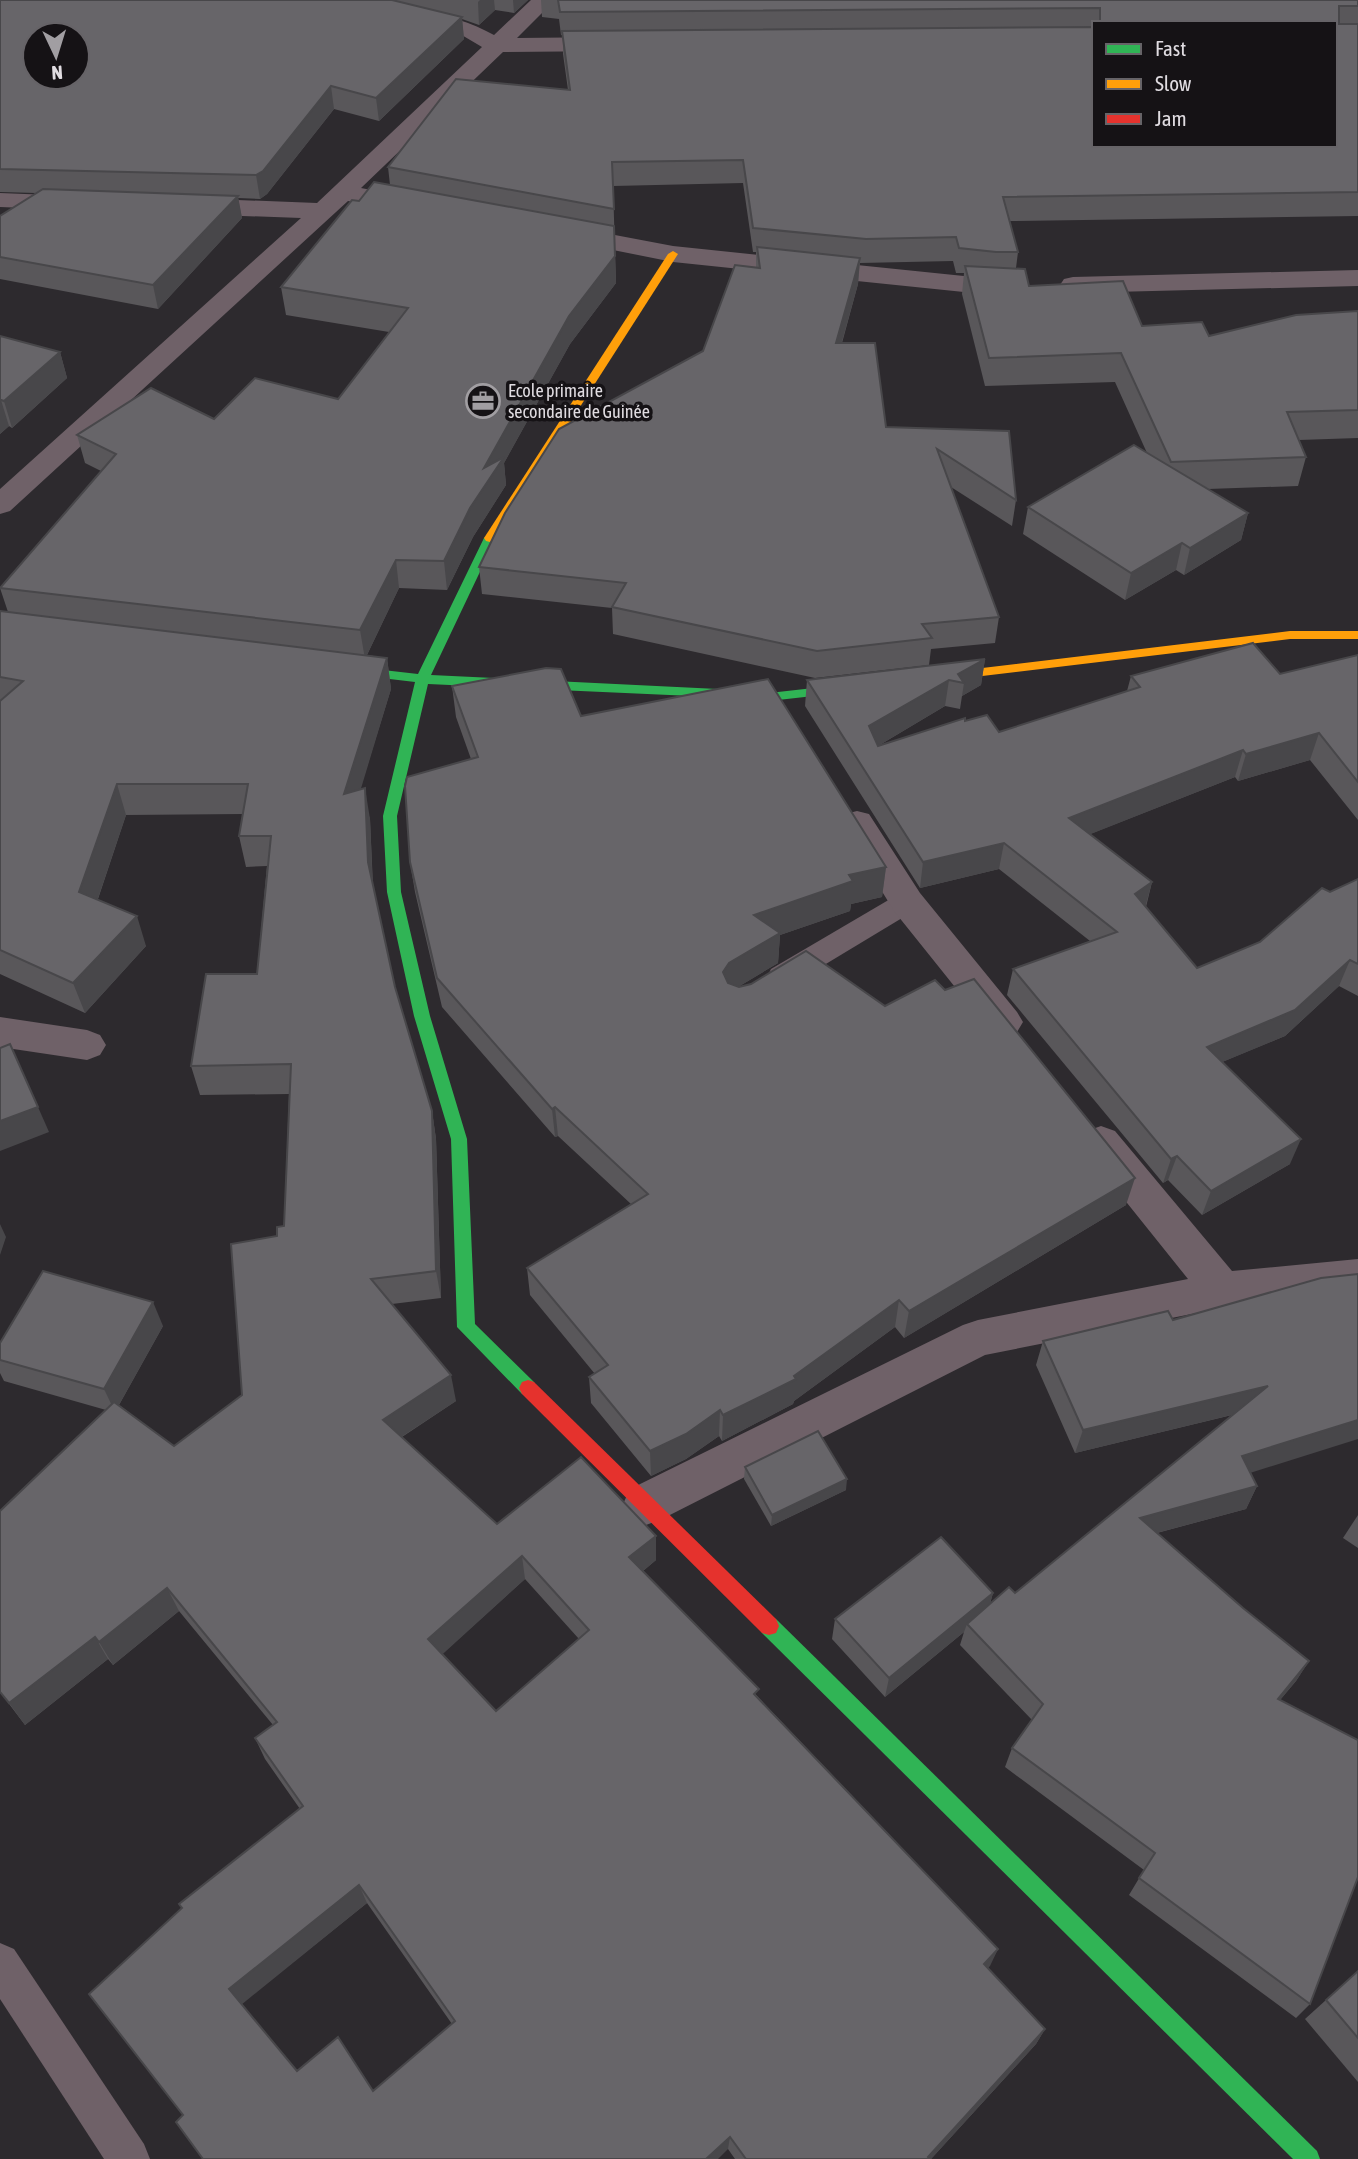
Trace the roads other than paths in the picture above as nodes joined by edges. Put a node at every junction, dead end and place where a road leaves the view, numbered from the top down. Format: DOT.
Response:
graph roads {
  1 [pos="341,0"];
  2 [pos="544,0"];
  3 [pos="635,44"];
  4 [pos="495,45"];
  5 [pos="342,192"];
  6 [pos="0,200"];
  7 [pos="94,203"];
  8 [pos="161,205"];
  9 [pos="435,209"];
  10 [pos="323,211"];
  11 [pos="541,229"];
  12 [pos="673,254"];
  13 [pos="1358,278"];
  14 [pos="0,505"];
  15 [pos="1358,635"];
  16 [pos="327,667"];
  17 [pos="422,679"];
  18 [pos="916,680"];
  19 [pos="875,685"];
  20 [pos="778,696"];
  21 [pos="800,731"];
  22 [pos="842,799"];
  23 [pos="907,902"];
  24 [pos="761,989"];
  25 [pos="0,1032"];
  26 [pos="88,1045"];
  27 [pos="1029,1053"];
  28 [pos="1082,1118"];
  29 [pos="1358,1276"];
  30 [pos="1222,1290"];
  31 [pos="646,1504"];
  32 [pos="0,1963"];
  33 [pos="129,2159"];
  34 [pos="1309,2159"];
  1 -- 4 [label="street"];
  2 -- 4 [label="street"];
  3 -- 4 [label="street"];
  4 -- 5 [label="street"];
  5 -- 9 [label="street"];
  5 -- 10 [label="street"];
  6 -- 7 [label="street"];
  8 -- 10 [label="street"];
  10 -- 14 [label="street"];
  11 -- 12 [label="street"];
  12 -- 13 [label="street"];
  12 -- 17 [label="street"];
  15 -- 18 [label="street"];
  16 -- 17 [label="street"];
  17 -- 20 [label="street"];
  17 -- 31 [label="street"];
  19 -- 20 [label="street"];
  20 -- 21 [label="street"];
  22 -- 23 [label="street"];
  23 -- 24 [label="lane"];
  23 -- 27 [label="street"];
  25 -- 26 [label="street"];
  28 -- 30 [label="street"];
  29 -- 30 [label="street"];
  30 -- 31 [label="street"];
  31 -- 34 [label="street"];
  32 -- 33 [label="lane"];
}
